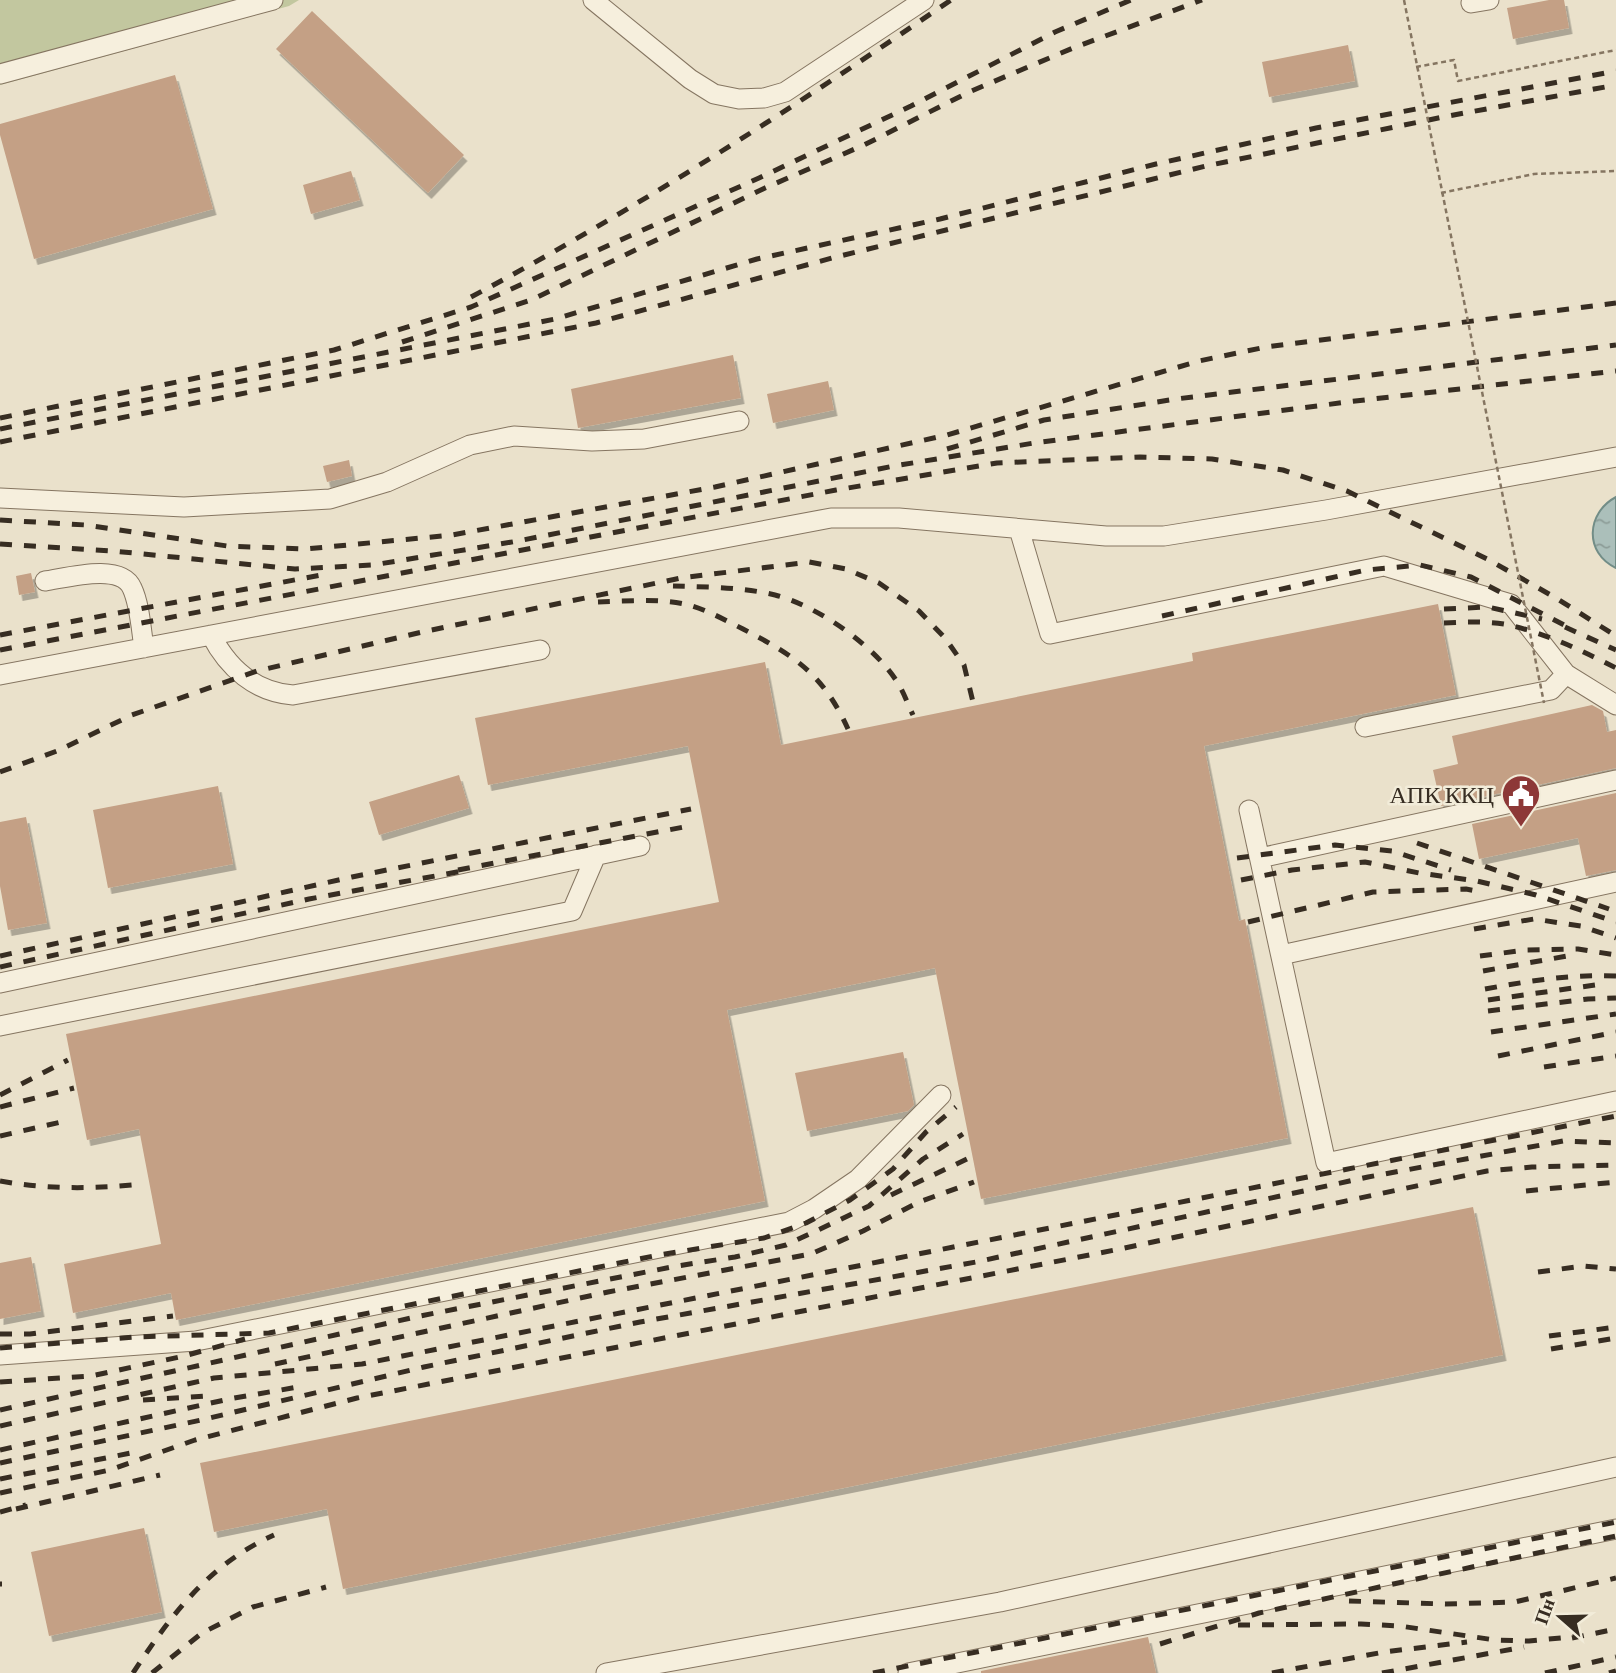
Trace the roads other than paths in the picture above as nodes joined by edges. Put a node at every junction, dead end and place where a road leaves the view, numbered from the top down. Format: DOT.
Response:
graph roads {
  1 [pos="273,0"];
  2 [pos="593,0"];
  3 [pos="924,0"];
  4 [pos="0,74"];
  5 [pos="739,421"];
  6 [pos="1616,457"];
  7 [pos="0,498"];
  8 [pos="1019,529"];
  9 [pos="45,581"];
  10 [pos="211,635"];
  11 [pos="144,648"];
  12 [pos="540,650"];
  13 [pos="1566,674"];
  14 [pos="0,675"];
  15 [pos="1616,705"];
  16 [pos="1365,727"];
  17 [pos="1616,780"];
  18 [pos="1249,810"];
  19 [pos="639,846"];
  20 [pos="596,855"];
  21 [pos="1260,858"];
  22 [pos="1616,883"];
  23 [pos="1281,955"];
  24 [pos="0,983"];
  25 [pos="0,1026"];
  26 [pos="941,1095"];
  27 [pos="1616,1101"];
  28 [pos="0,1355"];
  29 [pos="1616,1467"];
  30 [pos="1616,1528"];
  31 [pos="606,1673"];
  32 [pos="908,1673"];
  1 -- 4 [label="street"];
  2 -- 3 [label="street"];
  5 -- 7 [label="street"];
  6 -- 8 [label="street"];
  8 -- 10 [label="street"];
  8 -- 13 [label="street"];
  9 -- 11 [label="street"];
  10 -- 11 [label="street"];
  10 -- 12 [label="street"];
  11 -- 14 [label="street"];
  13 -- 15 [label="street"];
  13 -- 16 [label="street"];
  17 -- 21 [label="street"];
  18 -- 21 [label="street"];
  19 -- 20 [label="street"];
  20 -- 24 [label="street"];
  20 -- 25 [label="street"];
  21 -- 23 [label="street"];
  22 -- 23 [label="street"];
  23 -- 27 [label="street"];
  26 -- 28 [label="street"];
  29 -- 31 [label="street"];
  30 -- 32 [label="street"];
}
